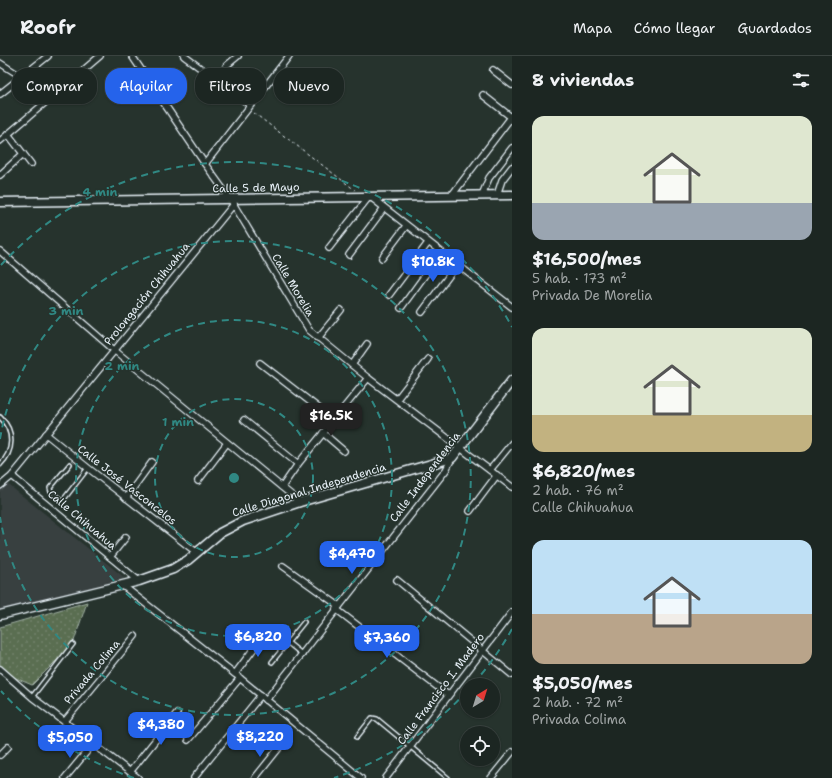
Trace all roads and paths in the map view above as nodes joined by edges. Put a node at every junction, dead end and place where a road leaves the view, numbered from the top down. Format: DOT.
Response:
graph roads {
  1 [pos="48,56"];
  2 [pos="100,56"];
  3 [pos="132,56"];
  4 [pos="184,56"];
  5 [pos="238,56"];
  6 [pos="289,56"];
  7 [pos="0,63"];
  8 [pos="226,66"];
  9 [pos="33,68"];
  10 [pos="493,70"];
  11 [pos="12,71"];
  12 [pos="12,85"];
  13 [pos="512,85"];
  14 [pos="0,94"];
  15 [pos="483,95"];
  16 [pos="248,106"];
  17 [pos="512,116"];
  18 [pos="8,134"];
  19 [pos="0,141"];
  20 [pos="512,148"];
  21 [pos="23,154"];
  22 [pos="31,164"];
  23 [pos="205,164"];
  24 [pos="512,167"];
  25 [pos="0,175"];
  26 [pos="482,195"];
  27 [pos="497,195"];
  28 [pos="512,195"];
  29 [pos="452,196"];
  30 [pos="368,198"];
  31 [pos="0,202"];
  32 [pos="232,202"];
  33 [pos="384,208"];
  34 [pos="406,226"];
  35 [pos="428,243"];
  36 [pos="329,248"];
  37 [pos="0,251"];
  38 [pos="441,253"];
  39 [pos="349,255"];
  40 [pos="382,258"];
  41 [pos="457,265"];
  42 [pos="389,295"];
  43 [pos="512,307"];
  44 [pos="400,308"];
  45 [pos="341,310"];
  46 [pos="422,312"];
  47 [pos="318,338"];
  48 [pos="367,344"];
  49 [pos="114,350"];
  50 [pos="428,359"];
  51 [pos="260,363"];
  52 [pos="352,365"];
  53 [pos="368,378"];
  54 [pos="512,380"];
  55 [pos="397,399"];
  56 [pos="0,417"];
  57 [pos="244,420"];
  58 [pos="334,420"];
  59 [pos="323,433"];
  60 [pos="46,434"];
  61 [pos="227,443"];
  62 [pos="512,443"];
  63 [pos="461,447"];
  64 [pos="344,451"];
  65 [pos="452,458"];
  66 [pos="152,462"];
  67 [pos="70,464"];
  68 [pos="298,464"];
  69 [pos="0,465"];
  70 [pos="88,468"];
  71 [pos="490,470"];
  72 [pos="497,475"];
  73 [pos="12,476"];
  74 [pos="198,481"];
  75 [pos="0,486"];
  76 [pos="512,486"];
  77 [pos="282,487"];
  78 [pos="126,498"];
  79 [pos="300,502"];
  80 [pos="470,511"];
  81 [pos="126,537"];
  82 [pos="196,552"];
  83 [pos="110,557"];
  84 [pos="283,566"];
  85 [pos="396,580"];
  86 [pos="139,581"];
  87 [pos="122,585"];
  88 [pos="337,608"];
  89 [pos="512,612"];
  90 [pos="0,615"];
  91 [pos="304,622"];
  92 [pos="266,632"];
  93 [pos="135,636"];
  94 [pos="287,642"];
  95 [pos="73,644"];
  96 [pos="482,650"];
  97 [pos="303,655"];
  98 [pos="272,662"];
  99 [pos="0,668"];
  100 [pos="512,675"];
  101 [pos="238,676"];
  102 [pos="260,695"];
  103 [pos="448,695"];
  104 [pos="32,697"];
  105 [pos="266,700"];
  106 [pos="176,713"];
  107 [pos="65,721"];
  108 [pos="358,737"];
  109 [pos="188,740"];
  110 [pos="94,744"];
  111 [pos="410,746"];
  112 [pos="8,747"];
  113 [pos="279,748"];
  114 [pos="512,752"];
  115 [pos="0,756"];
  116 [pos="130,772"];
  117 [pos="66,778"];
  118 [pos="138,778"];
  119 [pos="194,778"];
  120 [pos="255,778"];
  121 [pos="361,778"];
  122 [pos="386,778"];
  123 [pos="448,778"];
  124 [pos="491,778"];
  1 -- 9 [label="street"];
  2 -- 18 [label="street"];
  3 -- 23 [label="street, Calle Morelia"];
  4 -- 16 [label="street"];
  5 -- 8 [label="street"];
  6 -- 16 [label="street"];
  7 -- 11 [label="street"];
  10 -- 13 [label="street"];
  12 -- 14 [label="street"];
  15 -- 17 [label="street"];
  16 -- 23 [label="street"];
  16 -- 30 [label="path"];
  17 -- 29 [label="street"];
  18 -- 19 [label="street"];
  18 -- 21 [label="street"];
  20 -- 26 [label="street"];
  21 -- 22 [label="street"];
  21 -- 25 [label="street"];
  23 -- 32 [label="street, Calle Morelia"];
  24 -- 27 [label="street"];
  26 -- 27 [label="main road, Calle 5 de Mayo"];
  26 -- 29 [label="main road, Calle 5 de Mayo"];
  27 -- 28 [label="main road, Calle 5 de Mayo"];
  29 -- 30 [label="main road, Calle 5 de Mayo"];
  30 -- 32 [label="main road, Calle 5 de Mayo"];
  30 -- 33 [label="street"];
  30 -- 36 [label="street"];
  31 -- 32 [label="main road, Calle 5 de Mayo"];
  32 -- 47 [label="street, Calle Morelia"];
  32 -- 49 [label="street, Prolongación Chihuahua"];
  33 -- 34 [label="street"];
  33 -- 39 [label="street"];
  34 -- 35 [label="street"];
  34 -- 40 [label="street"];
  35 -- 38 [label="street"];
  35 -- 42 [label="street"];
  37 -- 49 [label="street"];
  38 -- 41 [label="street"];
  38 -- 44 [label="street"];
  41 -- 43 [label="street"];
  41 -- 46 [label="street"];
  45 -- 47 [label="street"];
  47 -- 52 [label="street, Calle Morelia"];
  48 -- 52 [label="street"];
  49 -- 60 [label="street, Prolongación Chihuahua"];
  49 -- 61 [label="street"];
  50 -- 55 [label="street"];
  51 -- 58 [label="street"];
  52 -- 53 [label="street, Calle Morelia"];
  53 -- 55 [label="street, Calle Morelia"];
  53 -- 58 [label="street"];
  54 -- 63 [label="main road, Calle Independencia"];
  55 -- 63 [label="street, Calle Morelia"];
  56 -- 69 [label="lane"];
  57 -- 68 [label="street"];
  58 -- 59 [label="street"];
  59 -- 64 [label="street"];
  59 -- 68 [label="street"];
  60 -- 70 [label="street, Calle José Vasconcelos"];
  60 -- 73 [label="street, Prolongación Chihuahua"];
  61 -- 74 [label="street"];
  61 -- 77 [label="street"];
  62 -- 71 [label="street"];
  63 -- 65 [label="main road, Calle Independencia"];
  63 -- 71 [label="street, Calle Morelia"];
  65 -- 79 [label="main road, Calle Diagonal Independencia"];
  65 -- 88 [label="street, Calle Independencia"];
  66 -- 78 [label="street"];
  67 -- 70 [label="lane"];
  68 -- 77 [label="street"];
  70 -- 78 [label="street, Calle José Vasconcelos"];
  71 -- 72 [label="street, Calle Morelia"];
  72 -- 76 [label="street, Calle Morelia"];
  72 -- 80 [label="street"];
  73 -- 75 [label="street, Prolongación Chihuahua"];
  73 -- 83 [label="street, Calle Chihuahua"];
  77 -- 79 [label="street"];
  78 -- 82 [label="street, Calle José Vasconcelos"];
  79 -- 82 [label="main road, Calle Diagonal Independencia"];
  81 -- 83 [label="street"];
  82 -- 86 [label="main road, Calle Diagonal Independencia"];
  83 -- 86 [label="street, Calle Chihuahua"];
  84 -- 88 [label="street"];
  85 -- 96 [label="street"];
  86 -- 87 [label="main road, Calle Diagonal Independencia"];
  87 -- 90 [label="main road, Calle Diagonal Independencia"];
  87 -- 101 [label="street"];
  88 -- 97 [label="street, Calle Independencia"];
  88 -- 103 [label="street"];
  89 -- 96 [label="street, Calle Francisco I. Madero"];
  91 -- 94 [label="lane"];
  92 -- 101 [label="street"];
  93 -- 107 [label="street, Privada Colima"];
  94 -- 97 [label="lane"];
  94 -- 98 [label="lane"];
  95 -- 104 [label="lane"];
  96 -- 100 [label="street"];
  96 -- 103 [label="street, Calle Francisco I. Madero"];
  97 -- 105 [label="street, Calle Independencia"];
  99 -- 104 [label="street"];
  101 -- 102 [label="street"];
  101 -- 109 [label="street"];
  102 -- 105 [label="street"];
  102 -- 119 [label="street"];
  103 -- 111 [label="street, Calle Francisco I. Madero"];
  104 -- 107 [label="street"];
  105 -- 121 [label="street"];
  106 -- 116 [label="street"];
  107 -- 110 [label="street"];
  108 -- 111 [label="lane"];
  110 -- 116 [label="street"];
  110 -- 117 [label="street"];
  111 -- 122 [label="street, Calle Francisco I. Madero"];
  111 -- 123 [label="lane"];
  112 -- 115 [label="street"];
  113 -- 120 [label="street"];
  114 -- 124 [label="street"];
  116 -- 118 [label="street"];
}
